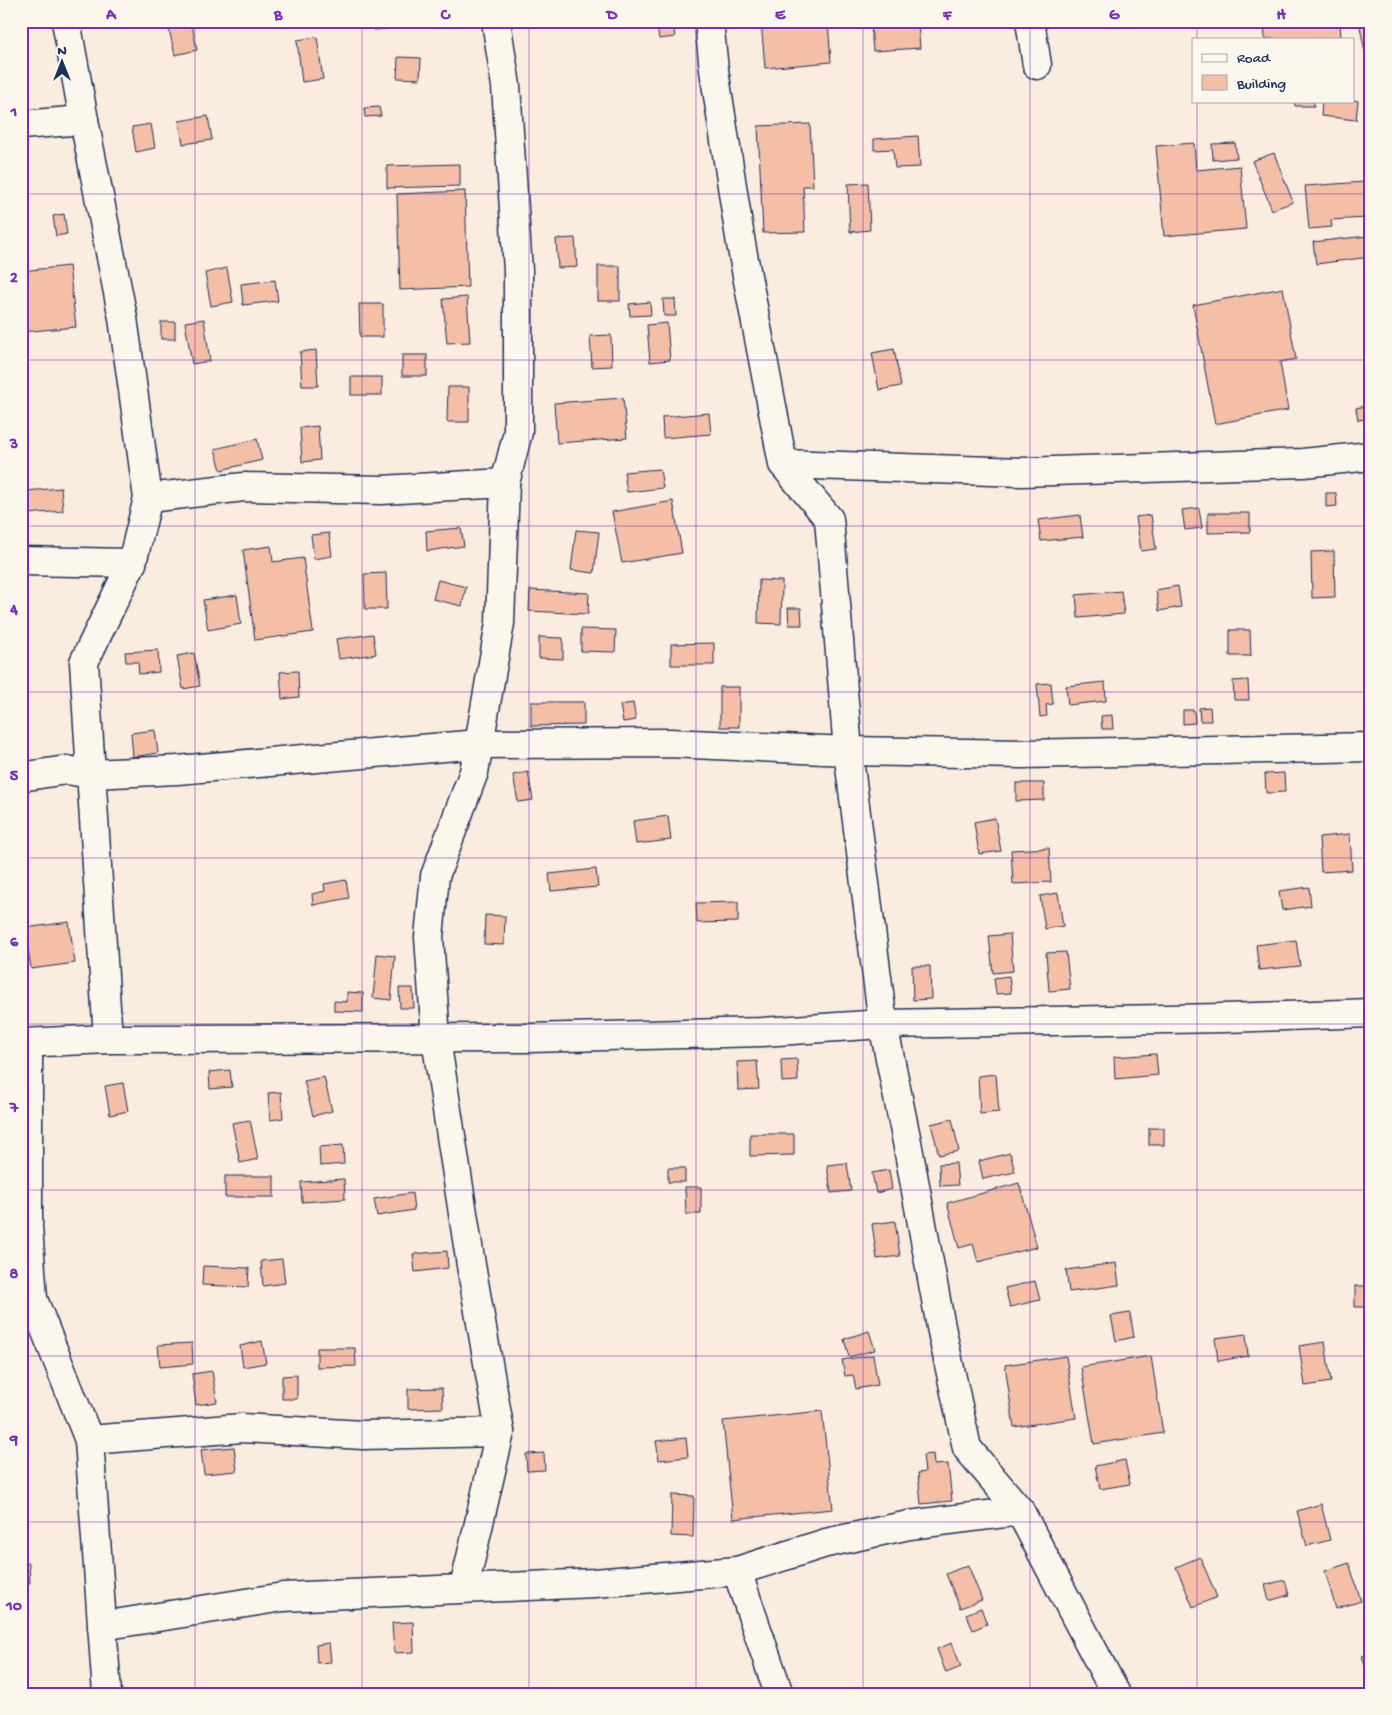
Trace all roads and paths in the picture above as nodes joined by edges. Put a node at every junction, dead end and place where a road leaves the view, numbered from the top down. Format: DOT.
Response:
graph roads {
  1 [pos="66,21"];
  2 [pos="496,21"];
  3 [pos="709,21"];
  4 [pos="1030,21"];
  5 [pos="1037,65"];
  6 [pos="84,120"];
  7 [pos="21,125"];
  8 [pos="1371,456"];
  9 [pos="783,464"];
  10 [pos="505,483"];
  11 [pos="148,498"];
  12 [pos="21,561"];
  13 [pos="132,564"];
  14 [pos="479,744"];
  15 [pos="1371,747"];
  16 [pos="848,751"];
  17 [pos="92,774"];
  18 [pos="21,777"];
  19 [pos="1371,1013"];
  20 [pos="883,1024"];
  21 [pos="108,1039"];
  22 [pos="436,1039"];
  23 [pos="25,1043"];
  24 [pos="500,1432"];
  25 [pos="89,1440"];
  26 [pos="1020,1511"];
  27 [pos="737,1571"];
  28 [pos="464,1588"];
  29 [pos="102,1626"];
  30 [pos="107,1694"];
  31 [pos="779,1694"];
  32 [pos="1116,1694"];
  1 -- 6 [label="street"];
  2 -- 10 [label="street"];
  3 -- 9 [label="street"];
  4 -- 5 [label="street"];
  6 -- 7 [label="street"];
  6 -- 11 [label="street"];
  8 -- 9 [label="street"];
  9 -- 16 [label="street"];
  10 -- 11 [label="street"];
  10 -- 14 [label="street"];
  11 -- 13 [label="street"];
  12 -- 13 [label="street"];
  13 -- 17 [label="street"];
  14 -- 16 [label="street"];
  14 -- 17 [label="street"];
  14 -- 22 [label="street"];
  15 -- 16 [label="street"];
  16 -- 20 [label="street"];
  17 -- 18 [label="street"];
  17 -- 21 [label="street"];
  19 -- 20 [label="street"];
  20 -- 22 [label="street"];
  20 -- 26 [label="street"];
  21 -- 22 [label="street"];
  21 -- 23 [label="street"];
  22 -- 24 [label="street"];
  23 -- 25 [label="street"];
  24 -- 25 [label="street"];
  24 -- 28 [label="street"];
  25 -- 29 [label="street"];
  26 -- 27 [label="street"];
  26 -- 32 [label="street"];
  27 -- 28 [label="street"];
  27 -- 31 [label="street"];
  28 -- 29 [label="street"];
  29 -- 30 [label="street"];
}
